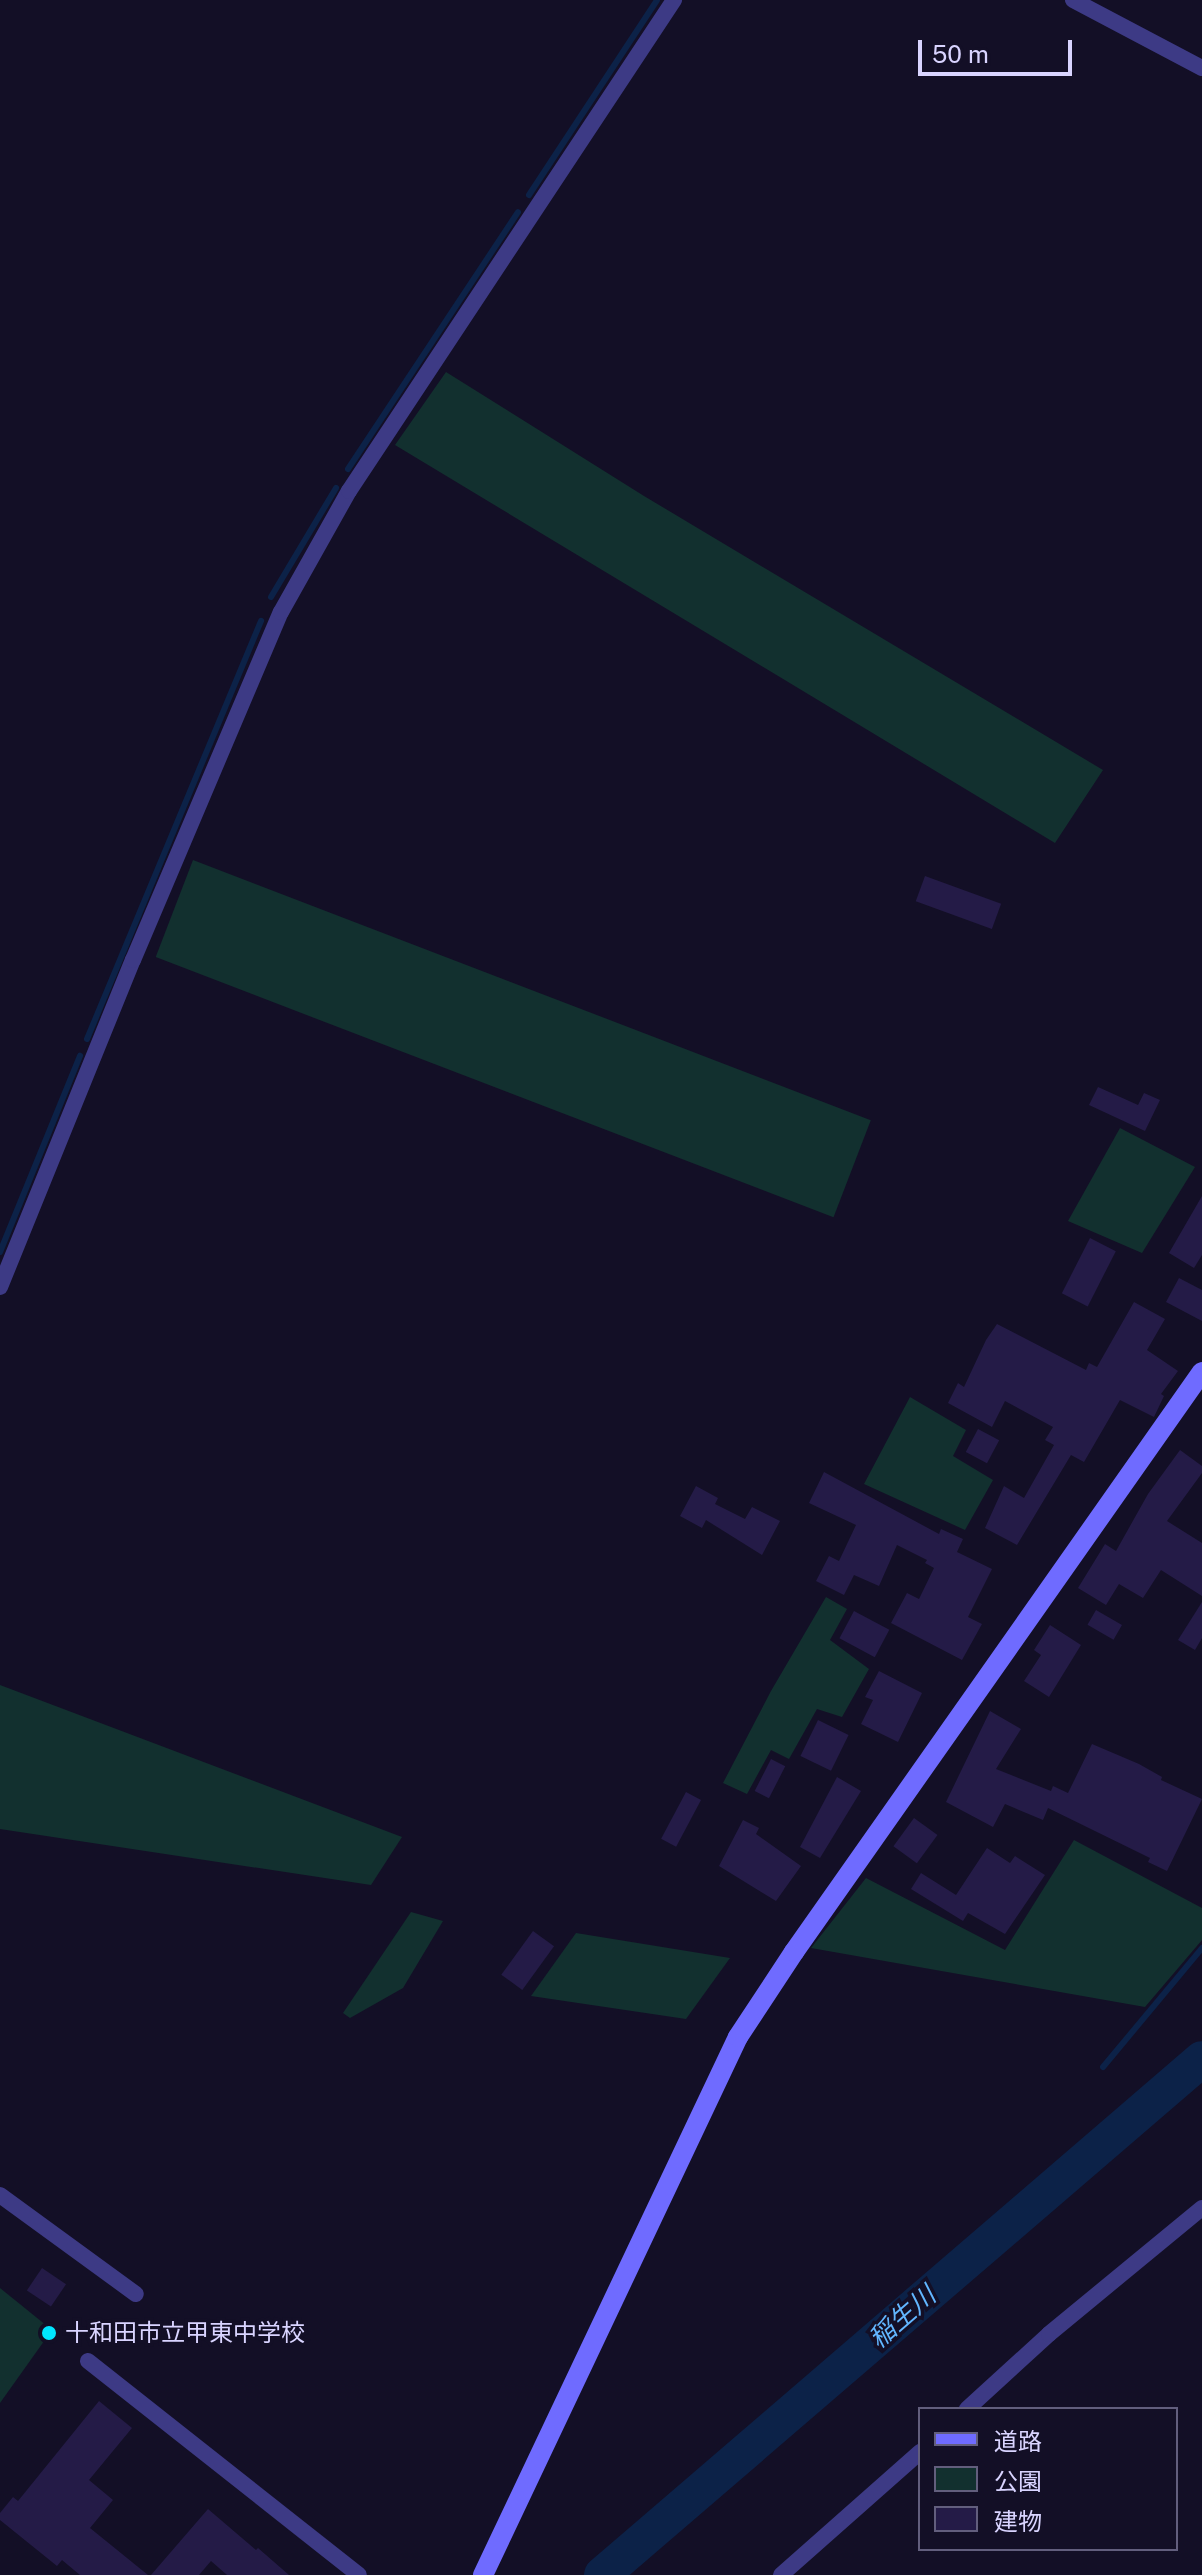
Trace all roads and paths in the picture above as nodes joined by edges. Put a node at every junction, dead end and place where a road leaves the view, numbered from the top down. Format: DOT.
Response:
graph roads {
  1 [pos="674,0"];
  2 [pos="1073,0"];
  3 [pos="1202,68"];
  4 [pos="0,1287"];
  5 [pos="1202,1372"];
  6 [pos="0,2195"];
  7 [pos="1202,2208"];
  8 [pos="136,2294"];
  9 [pos="88,2361"];
  10 [pos="969,2407"];
  11 [pos="918,2454"];
  12 [pos="359,2575"];
  13 [pos="483,2575"];
  14 [pos="781,2575"];
  1 -- 4 [label="street"];
  2 -- 3 [label="street"];
  5 -- 13 [label="street"];
  6 -- 8 [label="street"];
  7 -- 10 [label="street"];
  9 -- 12 [label="street"];
  11 -- 14 [label="street"];
}
